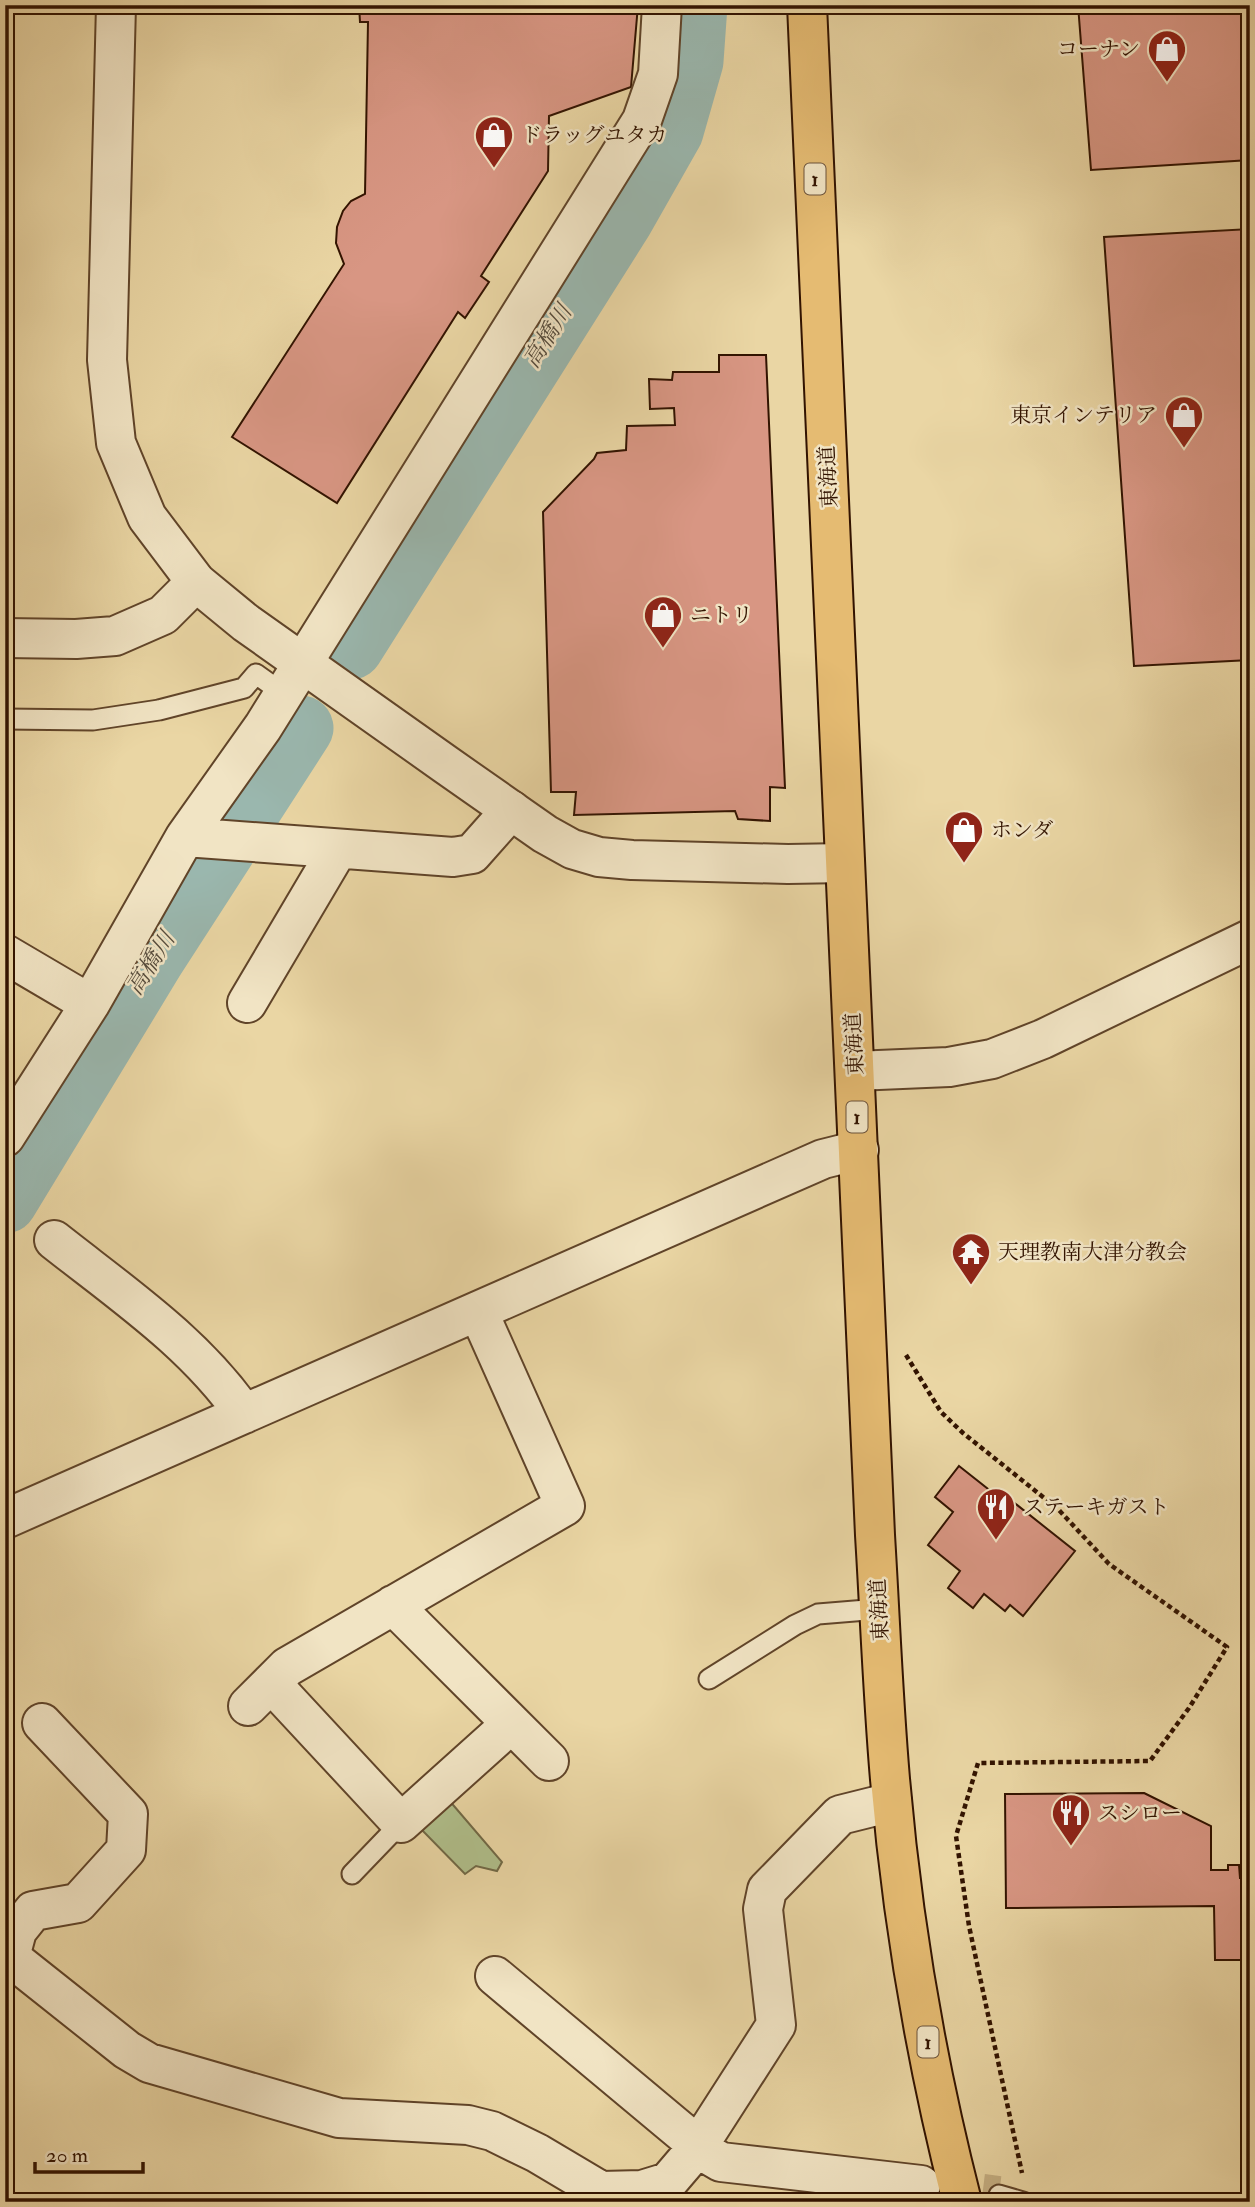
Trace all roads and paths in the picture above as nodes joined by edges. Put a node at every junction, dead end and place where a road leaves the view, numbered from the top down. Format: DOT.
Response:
graph roads {
  1 [pos="116,5"];
  2 [pos="662,5"];
  3 [pos="807,5"];
  4 [pos="196,582"];
  5 [pos="5,638"];
  6 [pos="294,678"];
  7 [pos="5,719"];
  8 [pos="510,810"];
  9 [pos="195,838"];
  10 [pos="338,849"];
  11 [pos="845,863"];
  12 [pos="1250,939"];
  13 [pos="5,954"];
  14 [pos="247,1003"];
  15 [pos="90,1004"];
  16 [pos="855,1071"];
  17 [pos="5,1137"];
  18 [pos="859,1150"];
  19 [pos="54,1240"];
  20 [pos="478,1311"];
  21 [pos="906,1354"];
  22 [pos="244,1414"];
  23 [pos="5,1519"];
  24 [pos="393,1605"];
  25 [pos="879,1609"];
  26 [pos="709,1679"];
  27 [pos="42,1723"];
  28 [pos="511,1724"];
  29 [pos="549,1761"];
  30 [pos="892,1802"];
  31 [pos="401,1823"];
  32 [pos="352,1874"];
  33 [pos="8,1956"];
  34 [pos="495,1976"];
  35 [pos="697,2148"];
  36 [pos="1022,2175"];
  37 [pos="921,2185"];
  38 [pos="999,2195"];
  39 [pos="605,2196"];
  40 [pos="962,2202"];
  41 [pos="1023,2202"];
  1 -- 4 [label="street"];
  2 -- 6 [label="street"];
  3 -- 11 [label="highway, 東海道 / 1"];
  4 -- 5 [label="street"];
  4 -- 6 [label="street"];
  6 -- 7 [label="lane"];
  6 -- 8 [label="street"];
  6 -- 9 [label="street"];
  8 -- 10 [label="street"];
  8 -- 11 [label="street"];
  9 -- 10 [label="street"];
  9 -- 15 [label="street"];
  10 -- 14 [label="street"];
  11 -- 16 [label="highway, 東海道 / 1"];
  12 -- 16 [label="street"];
  13 -- 15 [label="street"];
  15 -- 17 [label="street"];
  16 -- 18 [label="highway, 東海道 / 1"];
  18 -- 20 [label="street"];
  18 -- 25 [label="highway, 東海道 / 1"];
  19 -- 22 [label="street"];
  20 -- 22 [label="street"];
  20 -- 24 [label="street"];
  21 -- 36 [label="path"];
  22 -- 23 [label="street"];
  24 -- 28 [label="street"];
  24 -- 31 [label="street"];
  25 -- 26 [label="lane"];
  25 -- 30 [label="highway, 東海道 / 1"];
  27 -- 33 [label="street"];
  28 -- 29 [label="street"];
  28 -- 31 [label="street"];
  30 -- 35 [label="street"];
  30 -- 40 [label="highway, 東海道 / 1"];
  31 -- 32 [label="lane"];
  33 -- 39 [label="street"];
  34 -- 35 [label="street"];
  35 -- 37 [label="street"];
  35 -- 39 [label="street"];
  38 -- 41 [label="lane"];
}
